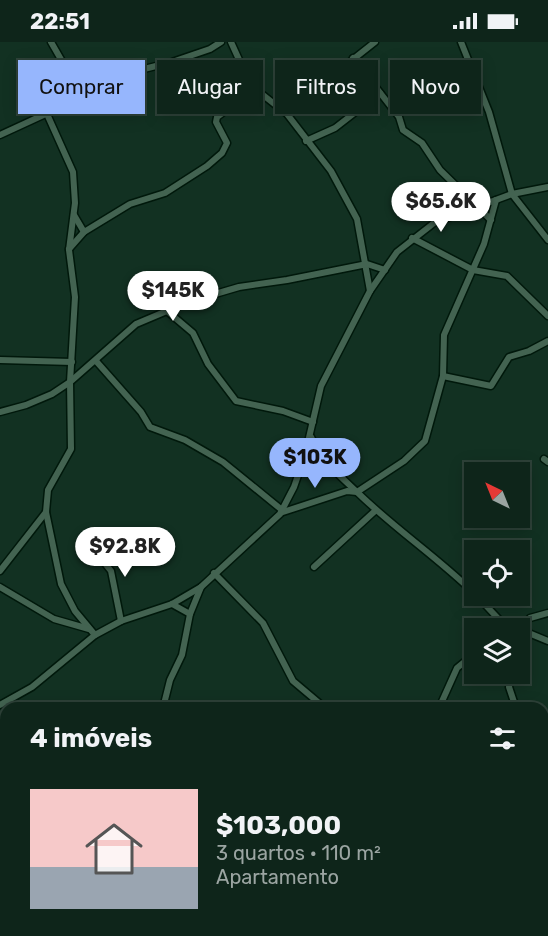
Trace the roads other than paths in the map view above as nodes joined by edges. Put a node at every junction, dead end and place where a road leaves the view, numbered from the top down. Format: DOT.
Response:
graph roads {
  1 [pos="51,42"];
  2 [pos="221,42"];
  3 [pos="231,42"];
  4 [pos="375,42"];
  5 [pos="461,42"];
  6 [pos="353,58"];
  7 [pos="61,60"];
  8 [pos="239,60"];
  9 [pos="351,60"];
  10 [pos="145,69"];
  11 [pos="263,93"];
  12 [pos="380,93"];
  13 [pos="275,103"];
  14 [pos="47,114"];
  15 [pos="220,114"];
  16 [pos="286,114"];
  17 [pos="0,135"];
  18 [pos="306,141"];
  19 [pos="548,188"];
  20 [pos="512,194"];
  21 [pos="496,200"];
  22 [pos="478,208"];
  23 [pos="74,215"];
  24 [pos="491,220"];
  25 [pos="84,232"];
  26 [pos="412,238"];
  27 [pos="548,240"];
  28 [pos="69,250"];
  29 [pos="367,264"];
  30 [pos="386,270"];
  31 [pos="473,270"];
  32 [pos="370,291"];
  33 [pos="167,311"];
  34 [pos="548,316"];
  35 [pos="548,341"];
  36 [pos="0,360"];
  37 [pos="96,361"];
  38 [pos="72,362"];
  39 [pos="443,376"];
  40 [pos="70,382"];
  41 [pos="0,412"];
  42 [pos="313,422"];
  43 [pos="311,436"];
  44 [pos="357,492"];
  45 [pos="376,510"];
  46 [pos="46,512"];
  47 [pos="281,512"];
  48 [pos="95,551"];
  49 [pos="314,567"];
  50 [pos="0,571"];
  51 [pos="214,573"];
  52 [pos="464,585"];
  53 [pos="0,587"];
  54 [pos="201,587"];
  55 [pos="172,603"];
  56 [pos="485,606"];
  57 [pos="190,614"];
  58 [pos="548,614"];
  59 [pos="495,618"];
  60 [pos="530,618"];
  61 [pos="121,621"];
  62 [pos="92,632"];
  63 [pos="530,634"];
  64 [pos="548,641"];
  65 [pos="464,662"];
  66 [pos="509,684"];
  67 [pos="6,702"];
  68 [pos="164,702"];
  69 [pos="318,702"];
  70 [pos="442,702"];
  71 [pos="514,702"];
  1 -- 7 [label="street"];
  2 -- 10 [label="street"];
  3 -- 8 [label="street"];
  4 -- 6 [label="street"];
  5 -- 20 [label="street"];
  6 -- 9 [label="street"];
  6 -- 12 [label="street"];
  11 -- 13 [label="street"];
  12 -- 18 [label="street"];
  12 -- 22 [label="street"];
  14 -- 17 [label="street"];
  14 -- 23 [label="street"];
  15 -- 25 [label="street"];
  16 -- 18 [label="street"];
  18 -- 29 [label="street"];
  19 -- 20 [label="street"];
  20 -- 21 [label="street"];
  20 -- 27 [label="street"];
  21 -- 22 [label="street"];
  21 -- 24 [label="street"];
  22 -- 24 [label="street"];
  22 -- 26 [label="street"];
  23 -- 25 [label="street"];
  23 -- 28 [label="street"];
  24 -- 31 [label="street"];
  25 -- 28 [label="street"];
  26 -- 30 [label="street"];
  26 -- 31 [label="street"];
  28 -- 38 [label="street"];
  29 -- 30 [label="street"];
  29 -- 32 [label="street"];
  29 -- 33 [label="street"];
  30 -- 32 [label="street"];
  31 -- 34 [label="street"];
  31 -- 39 [label="street"];
  32 -- 42 [label="street"];
  33 -- 37 [label="street"];
  33 -- 42 [label="street"];
  35 -- 39 [label="street"];
  36 -- 38 [label="street"];
  37 -- 40 [label="street"];
  37 -- 47 [label="street"];
  38 -- 40 [label="street"];
  39 -- 44 [label="street"];
  40 -- 41 [label="street"];
  40 -- 46 [label="street"];
  42 -- 43 [label="street"];
  43 -- 44 [label="street"];
  43 -- 47 [label="street"];
  44 -- 45 [label="street"];
  44 -- 47 [label="street"];
  45 -- 49 [label="street"];
  45 -- 52 [label="street"];
  46 -- 50 [label="street"];
  46 -- 62 [label="street"];
  47 -- 51 [label="street"];
  48 -- 61 [label="street"];
  51 -- 54 [label="street"];
  51 -- 69 [label="street"];
  53 -- 62 [label="street"];
  54 -- 55 [label="street"];
  54 -- 57 [label="street"];
  55 -- 57 [label="street"];
  55 -- 61 [label="street"];
  56 -- 59 [label="street"];
  57 -- 68 [label="street"];
  58 -- 60 [label="street"];
  61 -- 62 [label="street"];
  62 -- 67 [label="street"];
  63 -- 64 [label="street"];
  65 -- 70 [label="street"];
  66 -- 71 [label="street"];
}
